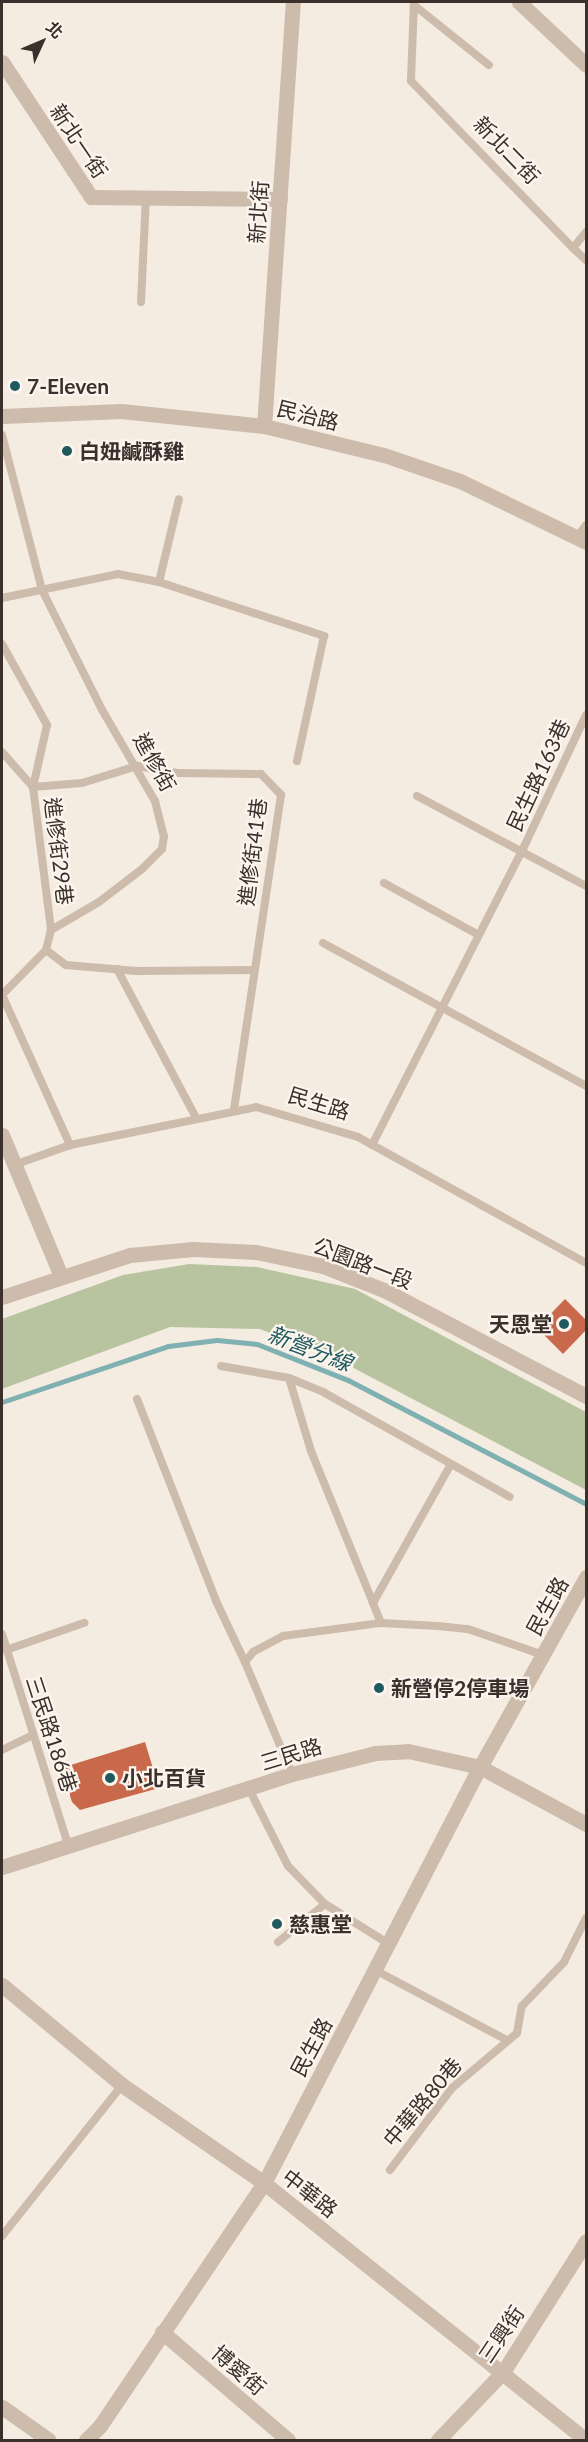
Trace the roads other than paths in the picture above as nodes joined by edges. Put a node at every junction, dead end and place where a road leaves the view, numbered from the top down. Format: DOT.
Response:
graph roads {
  1 [pos="293,2"];
  2 [pos="519,2"];
  3 [pos="414,3"];
  4 [pos="2,62"];
  5 [pos="489,65"];
  6 [pos="586,65"];
  7 [pos="146,197"];
  8 [pos="280,199"];
  9 [pos="586,232"];
  10 [pos="573,248"];
  11 [pos="586,260"];
  12 [pos="141,302"];
  13 [pos="2,416"];
  14 [pos="264,426"];
  15 [pos="2,435"];
  16 [pos="179,499"];
  17 [pos="583,534"];
  18 [pos="159,582"];
  19 [pos="42,590"];
  20 [pos="2,597"];
  21 [pos="2,644"];
  22 [pos="586,715"];
  23 [pos="2,752"];
  24 [pos="297,761"];
  25 [pos="137,766"];
  26 [pos="33,788"];
  27 [pos="417,796"];
  28 [pos="522,851"];
  29 [pos="384,883"];
  30 [pos="586,886"];
  31 [pos="51,930"];
  32 [pos="477,934"];
  33 [pos="323,943"];
  34 [pos="46,950"];
  35 [pos="117,969"];
  36 [pos="254,970"];
  37 [pos="2,995"];
  38 [pos="441,1005"];
  39 [pos="586,1086"];
  40 [pos="234,1111"];
  41 [pos="195,1116"];
  42 [pos="2,1135"];
  43 [pos="70,1145"];
  44 [pos="372,1145"];
  45 [pos="14,1165"];
  46 [pos="586,1263"];
  47 [pos="61,1276"];
  48 [pos="2,1297"];
  49 [pos="221,1365"];
  50 [pos="289,1378"];
  51 [pos="586,1396"];
  52 [pos="137,1399"];
  53 [pos="451,1464"];
  54 [pos="510,1497"];
  55 [pos="586,1577"];
  56 [pos="373,1603"];
  57 [pos="84,1623"];
  58 [pos="381,1623"];
  59 [pos="2,1635"];
  60 [pos="6,1650"];
  61 [pos="543,1655"];
  62 [pos="244,1662"];
  63 [pos="33,1735"];
  64 [pos="2,1750"];
  65 [pos="480,1767"];
  66 [pos="292,1774"];
  67 [pos="249,1789"];
  68 [pos="586,1824"];
  69 [pos="68,1845"];
  70 [pos="2,1867"];
  71 [pos="325,1904"];
  72 [pos="586,1918"];
  73 [pos="278,1942"];
  74 [pos="390,1944"];
  75 [pos="375,1970"];
  76 [pos="2,1985"];
  77 [pos="505,2039"];
  78 [pos="122,2085"];
  79 [pos="390,2170"];
  80 [pos="264,2183"];
  81 [pos="2,2235"];
  82 [pos="586,2241"];
  83 [pos="162,2332"];
  84 [pos="503,2372"];
  85 [pos="2,2407"];
  86 [pos="49,2440"];
  87 [pos="86,2440"];
  88 [pos="288,2440"];
  89 [pos="438,2440"];
  90 [pos="586,2440"];
  1 -- 8 [label="street, 新北街"];
  2 -- 6 [label="street"];
  3 -- 5 [label="lane"];
  3 -- 10 [label="lane, 新北二街"];
  4 -- 7 [label="street, 新北一街"];
  7 -- 8 [label="street, 新北一街"];
  7 -- 12 [label="lane"];
  8 -- 14 [label="street, 新北街"];
  9 -- 10 [label="lane"];
  10 -- 11 [label="lane, 新北二街"];
  13 -- 14 [label="street, 民治路"];
  14 -- 17 [label="street, 民治路"];
  15 -- 19 [label="lane, 進修街"];
  16 -- 18 [label="lane"];
  18 -- 19 [label="lane"];
  18 -- 24 [label="lane"];
  19 -- 20 [label="lane"];
  19 -- 25 [label="lane, 進修街"];
  21 -- 26 [label="lane"];
  22 -- 28 [label="lane, 民生路163巷"];
  23 -- 26 [label="lane, 進修街29巷"];
  25 -- 26 [label="lane, 進修街41巷"];
  25 -- 31 [label="lane, 進修街"];
  25 -- 36 [label="lane, 進修街41巷"];
  26 -- 31 [label="lane, 進修街29巷"];
  27 -- 28 [label="lane, 民生路163巷"];
  28 -- 30 [label="lane"];
  28 -- 32 [label="lane, 民生路163巷"];
  29 -- 32 [label="lane"];
  31 -- 34 [label="lane"];
  32 -- 38 [label="lane, 民生路163巷"];
  33 -- 38 [label="lane"];
  34 -- 35 [label="lane"];
  34 -- 37 [label="lane"];
  35 -- 36 [label="lane"];
  35 -- 41 [label="lane"];
  36 -- 40 [label="lane"];
  37 -- 43 [label="lane"];
  38 -- 39 [label="lane"];
  38 -- 44 [label="lane, 民生路163巷"];
  40 -- 41 [label="lane, 民生路"];
  40 -- 44 [label="lane, 民生路"];
  41 -- 43 [label="lane, 民生路"];
  42 -- 45 [label="street"];
  43 -- 45 [label="lane, 民生路"];
  44 -- 46 [label="lane, 民生路"];
  45 -- 47 [label="street"];
  47 -- 48 [label="street, 公園路一段"];
  47 -- 51 [label="street, 公園路一段"];
  49 -- 50 [label="lane"];
  50 -- 53 [label="lane"];
  50 -- 56 [label="lane"];
  52 -- 62 [label="lane"];
  53 -- 54 [label="lane"];
  53 -- 56 [label="lane"];
  55 -- 61 [label="street, 民生路"];
  56 -- 58 [label="lane"];
  57 -- 60 [label="lane"];
  58 -- 61 [label="lane, 民生路"];
  58 -- 62 [label="lane, 民生路"];
  59 -- 60 [label="lane, 三民路186巷"];
  60 -- 63 [label="lane, 三民路186巷"];
  61 -- 65 [label="street, 民生路"];
  62 -- 66 [label="lane"];
  63 -- 64 [label="lane"];
  63 -- 69 [label="lane, 三民路186巷"];
  65 -- 66 [label="street, 三民路"];
  65 -- 68 [label="street, 三民路"];
  65 -- 74 [label="street, 民生路"];
  66 -- 67 [label="street, 三民路"];
  67 -- 69 [label="street, 三民路"];
  67 -- 71 [label="lane"];
  69 -- 70 [label="street, 三民路"];
  71 -- 73 [label="lane"];
  71 -- 74 [label="lane"];
  72 -- 77 [label="lane, 中華路80巷"];
  74 -- 75 [label="street, 民生路"];
  75 -- 77 [label="lane"];
  75 -- 80 [label="street, 民生路"];
  76 -- 78 [label="street, 中華路"];
  77 -- 79 [label="lane, 中華路80巷"];
  78 -- 80 [label="street, 中華路"];
  78 -- 81 [label="lane"];
  80 -- 83 [label="street, 民生路"];
  80 -- 84 [label="street, 中華路"];
  82 -- 84 [label="street, 三興街"];
  83 -- 87 [label="street, 民生路"];
  83 -- 88 [label="street, 博愛街"];
  84 -- 89 [label="street, 三興街"];
  84 -- 90 [label="street, 中華路"];
  85 -- 86 [label="street"];
}
